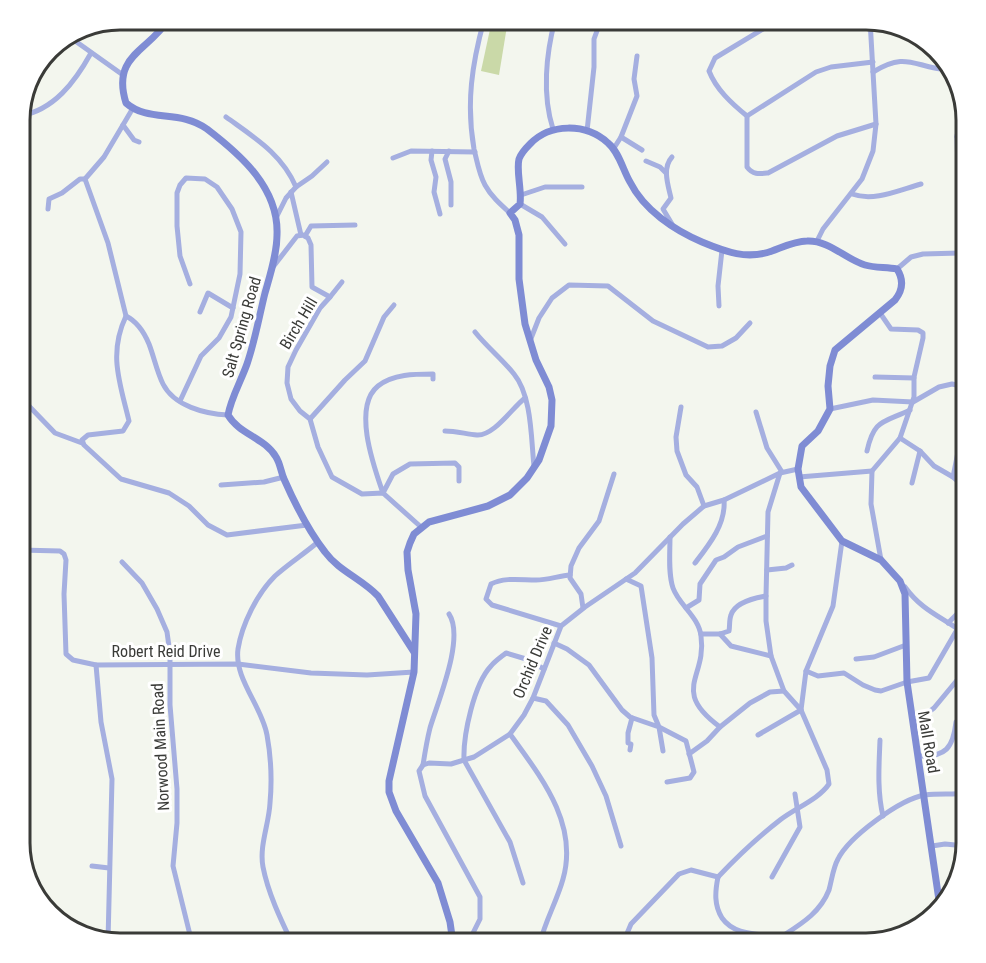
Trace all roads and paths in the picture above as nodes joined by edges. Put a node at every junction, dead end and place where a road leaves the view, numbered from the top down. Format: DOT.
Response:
graph roads {
  1 [pos="158,30"];
  2 [pos="482,30"];
  3 [pos="553,30"];
  4 [pos="597,30"];
  5 [pos="761,30"];
  6 [pos="871,30"];
  7 [pos="76,42"];
  8 [pos="91,53"];
  9 [pos="637,56"];
  10 [pos="873,62"];
  11 [pos="940,70"];
  12 [pos="873,72"];
  13 [pos="123,75"];
  14 [pos="133,108"];
  15 [pos="30,114"];
  16 [pos="747,116"];
  17 [pos="226,117"];
  18 [pos="876,124"];
  19 [pos="123,125"];
  20 [pos="553,129"];
  21 [pos="586,131"];
  22 [pos="621,137"];
  23 [pos="139,142"];
  24 [pos="614,148"];
  25 [pos="642,150"];
  26 [pos="432,151"];
  27 [pos="449,151"];
  28 [pos="475,152"];
  29 [pos="672,157"];
  30 [pos="393,158"];
  31 [pos="646,161"];
  32 [pos="327,162"];
  33 [pos="666,173"];
  34 [pos="85,178"];
  35 [pos="921,184"];
  36 [pos="296,187"];
  37 [pos="582,187"];
  38 [pos="291,192"];
  39 [pos="852,194"];
  40 [pos="521,195"];
  41 [pos="520,204"];
  42 [pos="452,205"];
  43 [pos="48,209"];
  44 [pos="510,213"];
  45 [pos="440,214"];
  46 [pos="276,218"];
  47 [pos="547,223"];
  48 [pos="557,224"];
  49 [pos="355,225"];
  50 [pos="674,228"];
  51 [pos="303,236"];
  52 [pos="817,242"];
  53 [pos="565,244"];
  54 [pos="722,250"];
  55 [pos="956,251"];
  56 [pos="897,269"];
  57 [pos="271,270"];
  58 [pos="342,282"];
  59 [pos="190,284"];
  60 [pos="330,297"];
  61 [pos="394,305"];
  62 [pos="719,306"];
  63 [pos="233,308"];
  64 [pos="200,312"];
  65 [pos="880,313"];
  66 [pos="126,316"];
  67 [pos="750,323"];
  68 [pos="475,332"];
  69 [pos="530,341"];
  70 [pos="875,376"];
  71 [pos="914,378"];
  72 [pos="433,379"];
  73 [pos="956,385"];
  74 [pos="525,398"];
  75 [pos="180,401"];
  76 [pos="913,402"];
  77 [pos="30,407"];
  78 [pos="681,407"];
  79 [pos="830,409"];
  80 [pos="910,410"];
  81 [pos="756,412"];
  82 [pos="228,415"];
  83 [pos="310,419"];
  84 [pos="445,431"];
  85 [pos="900,438"];
  86 [pos="82,443"];
  87 [pos="867,451"];
  88 [pos="920,451"];
  89 [pos="956,462"];
  90 [pos="534,466"];
  91 [pos="872,471"];
  92 [pos="781,472"];
  93 [pos="798,473"];
  94 [pos="614,474"];
  95 [pos="284,477"];
  96 [pos="953,477"];
  97 [pos="956,480"];
  98 [pos="459,481"];
  99 [pos="912,483"];
  100 [pos="221,485"];
  101 [pos="383,493"];
  102 [pos="724,500"];
  103 [pos="704,506"];
  104 [pos="307,525"];
  105 [pos="421,527"];
  106 [pos="767,536"];
  107 [pos="670,537"];
  108 [pos="842,541"];
  109 [pos="318,542"];
  110 [pos="30,550"];
  111 [pos="881,560"];
  112 [pos="122,562"];
  113 [pos="695,563"];
  114 [pos="792,565"];
  115 [pos="767,570"];
  116 [pos="570,575"];
  117 [pos="626,579"];
  118 [pos="900,581"];
  119 [pos="766,596"];
  120 [pos="583,608"];
  121 [pos="686,608"];
  122 [pos="449,614"];
  123 [pos="956,615"];
  124 [pos="948,623"];
  125 [pos="561,626"];
  126 [pos="956,627"];
  127 [pos="956,631"];
  128 [pos="701,634"];
  129 [pos="720,634"];
  130 [pos="554,644"];
  131 [pos="906,645"];
  132 [pos="414,652"];
  133 [pos="771,656"];
  134 [pos="856,659"];
  135 [pos="170,664"];
  136 [pos="238,664"];
  137 [pos="96,665"];
  138 [pos="544,669"];
  139 [pos="806,671"];
  140 [pos="414,672"];
  141 [pos="956,681"];
  142 [pos="907,682"];
  143 [pos="784,691"];
  144 [pos="533,698"];
  145 [pos="801,710"];
  146 [pos="632,718"];
  147 [pos="956,722"];
  148 [pos="913,724"];
  149 [pos="659,727"];
  150 [pos="720,727"];
  151 [pos="510,734"];
  152 [pos="758,735"];
  153 [pos="880,740"];
  154 [pos="630,750"];
  155 [pos="663,752"];
  156 [pos="689,754"];
  157 [pos="919,756"];
  158 [pos="464,760"];
  159 [pos="423,765"];
  160 [pos="668,782"];
  161 [pos="956,793"];
  162 [pos="795,794"];
  163 [pos="924,795"];
  164 [pos="797,808"];
  165 [pos="883,816"];
  166 [pos="956,845"];
  167 [pos="621,846"];
  168 [pos="932,846"];
  169 [pos="92,866"];
  170 [pos="109,868"];
  171 [pos="718,877"];
  172 [pos="772,877"];
  173 [pos="523,883"];
  174 [pos="939,896"];
  175 [pos="108,932"];
  176 [pos="189,933"];
  177 [pos="287,933"];
  178 [pos="452,933"];
  179 [pos="473,933"];
  180 [pos="544,933"];
  181 [pos="627,933"];
  182 [pos="746,933"];
  183 [pos="787,933"];
  1 -- 13 [label="street"];
  2 -- 28 [label="street"];
  3 -- 20 [label="street"];
  4 -- 21 [label="street"];
  5 -- 16 [label="street"];
  6 -- 10 [label="street"];
  7 -- 8 [label="street"];
  8 -- 13 [label="street"];
  8 -- 15 [label="street"];
  9 -- 22 [label="street"];
  10 -- 12 [label="street"];
  10 -- 16 [label="street"];
  11 -- 12 [label="street"];
  12 -- 18 [label="street"];
  13 -- 14 [label="street"];
  14 -- 19 [label="street"];
  14 -- 46 [label="street, Salt Spring Road"];
  16 -- 18 [label="street"];
  17 -- 36 [label="street"];
  18 -- 39 [label="street"];
  19 -- 23 [label="street"];
  19 -- 34 [label="street"];
  20 -- 21 [label="street"];
  20 -- 40 [label="street"];
  21 -- 24 [label="street"];
  22 -- 24 [label="street"];
  22 -- 25 [label="street"];
  24 -- 50 [label="street"];
  26 -- 27 [label="street"];
  26 -- 30 [label="street"];
  26 -- 45 [label="street"];
  27 -- 28 [label="street"];
  27 -- 42 [label="street"];
  28 -- 44 [label="street"];
  29 -- 33 [label="street"];
  31 -- 33 [label="street"];
  32 -- 36 [label="street"];
  33 -- 50 [label="street"];
  34 -- 43 [label="street"];
  34 -- 66 [label="street"];
  35 -- 39 [label="street"];
  36 -- 38 [label="street"];
  37 -- 40 [label="street"];
  38 -- 46 [label="street"];
  38 -- 51 [label="street"];
  39 -- 52 [label="street"];
  40 -- 41 [label="street"];
  41 -- 44 [label="street"];
  41 -- 47 [label="street"];
  44 -- 69 [label="street"];
  46 -- 57 [label="street, Salt Spring Road"];
  47 -- 48 [label="street"];
  47 -- 53 [label="street"];
  49 -- 51 [label="street"];
  50 -- 54 [label="street"];
  51 -- 57 [label="street"];
  51 -- 60 [label="street, Birch Hill"];
  52 -- 54 [label="street"];
  52 -- 56 [label="street"];
  54 -- 62 [label="street"];
  55 -- 56 [label="street"];
  56 -- 65 [label="street"];
  57 -- 82 [label="street, Salt Spring Road"];
  58 -- 60 [label="street"];
  59 -- 63 [label="street"];
  60 -- 83 [label="street, Birch Hill"];
  61 -- 83 [label="street"];
  63 -- 64 [label="street"];
  63 -- 75 [label="street"];
  65 -- 71 [label="street"];
  65 -- 79 [label="street"];
  66 -- 75 [label="street"];
  66 -- 86 [label="street"];
  67 -- 69 [label="street"];
  68 -- 74 [label="street"];
  69 -- 90 [label="street"];
  70 -- 71 [label="street"];
  71 -- 76 [label="street"];
  72 -- 101 [label="street"];
  73 -- 76 [label="street"];
  74 -- 84 [label="street"];
  74 -- 90 [label="street"];
  75 -- 82 [label="street"];
  76 -- 79 [label="street"];
  76 -- 80 [label="street"];
  77 -- 86 [label="street"];
  78 -- 103 [label="street"];
  79 -- 93 [label="street"];
  80 -- 85 [label="street"];
  80 -- 87 [label="street"];
  81 -- 92 [label="street"];
  82 -- 95 [label="street"];
  83 -- 101 [label="street, Birch Hill"];
  85 -- 88 [label="street"];
  85 -- 91 [label="street"];
  86 -- 104 [label="street"];
  88 -- 96 [label="street"];
  88 -- 99 [label="street"];
  89 -- 96 [label="street"];
  90 -- 105 [label="street"];
  91 -- 93 [label="street, Orchid Drive"];
  91 -- 111 [label="street"];
  92 -- 93 [label="street, Orchid Drive"];
  92 -- 102 [label="street, Orchid Drive"];
  92 -- 106 [label="street"];
  93 -- 108 [label="street"];
  94 -- 116 [label="street"];
  95 -- 100 [label="street"];
  95 -- 104 [label="street"];
  96 -- 97 [label="street"];
  98 -- 101 [label="street"];
  101 -- 105 [label="street"];
  102 -- 103 [label="street, Orchid Drive"];
  102 -- 113 [label="street"];
  103 -- 107 [label="street, Orchid Drive"];
  104 -- 109 [label="street"];
  105 -- 132 [label="street"];
  106 -- 115 [label="street"];
  106 -- 121 [label="street"];
  107 -- 117 [label="street, Orchid Drive"];
  107 -- 121 [label="street"];
  108 -- 111 [label="street"];
  108 -- 139 [label="street"];
  109 -- 132 [label="street"];
  109 -- 136 [label="street"];
  110 -- 137 [label="street, Robert Reid Drive"];
  111 -- 118 [label="street"];
  112 -- 135 [label="street, Norwood Main Road"];
  114 -- 115 [label="street"];
  115 -- 119 [label="street"];
  116 -- 120 [label="street"];
  116 -- 125 [label="street"];
  117 -- 120 [label="street, Orchid Drive"];
  117 -- 149 [label="street"];
  118 -- 124 [label="street"];
  118 -- 131 [label="street, Mall Road"];
  119 -- 129 [label="street"];
  119 -- 133 [label="street"];
  120 -- 125 [label="street, Orchid Drive"];
  121 -- 128 [label="street"];
  122 -- 159 [label="street"];
  123 -- 124 [label="street"];
  124 -- 126 [label="street"];
  125 -- 130 [label="street, Orchid Drive"];
  127 -- 142 [label="street"];
  128 -- 129 [label="street"];
  128 -- 150 [label="street"];
  129 -- 133 [label="street"];
  130 -- 138 [label="street, Orchid Drive"];
  130 -- 146 [label="street"];
  131 -- 134 [label="street"];
  131 -- 142 [label="street, Mall Road"];
  132 -- 140 [label="street"];
  133 -- 143 [label="street"];
  135 -- 136 [label="street, Robert Reid Drive"];
  135 -- 137 [label="street, Robert Reid Drive"];
  135 -- 176 [label="street, Norwood Main Road"];
  136 -- 140 [label="street, Robert Reid Drive"];
  136 -- 177 [label="street"];
  137 -- 170 [label="street"];
  138 -- 144 [label="street, Orchid Drive"];
  138 -- 158 [label="street"];
  139 -- 142 [label="street"];
  139 -- 145 [label="street"];
  140 -- 178 [label="street"];
  141 -- 148 [label="street"];
  142 -- 148 [label="street, Mall Road"];
  143 -- 145 [label="street"];
  143 -- 150 [label="street"];
  144 -- 151 [label="street, Orchid Drive"];
  144 -- 167 [label="street"];
  145 -- 152 [label="street"];
  145 -- 164 [label="street"];
  146 -- 149 [label="street"];
  146 -- 154 [label="street"];
  147 -- 157 [label="street"];
  148 -- 157 [label="street, Mall Road"];
  149 -- 155 [label="street"];
  149 -- 156 [label="street"];
  150 -- 156 [label="street"];
  151 -- 158 [label="street, Orchid Drive"];
  151 -- 180 [label="street"];
  153 -- 165 [label="street"];
  156 -- 160 [label="street"];
  157 -- 163 [label="street, Mall Road"];
  158 -- 159 [label="street, Orchid Drive"];
  158 -- 173 [label="street"];
  159 -- 179 [label="street"];
  161 -- 163 [label="street"];
  162 -- 164 [label="street"];
  163 -- 165 [label="street"];
  163 -- 168 [label="street, Mall Road"];
  164 -- 171 [label="street"];
  164 -- 172 [label="street"];
  165 -- 183 [label="street"];
  166 -- 168 [label="street"];
  168 -- 174 [label="street, Mall Road"];
  169 -- 170 [label="street"];
  170 -- 175 [label="street"];
  171 -- 181 [label="street"];
  171 -- 182 [label="street"];
}
